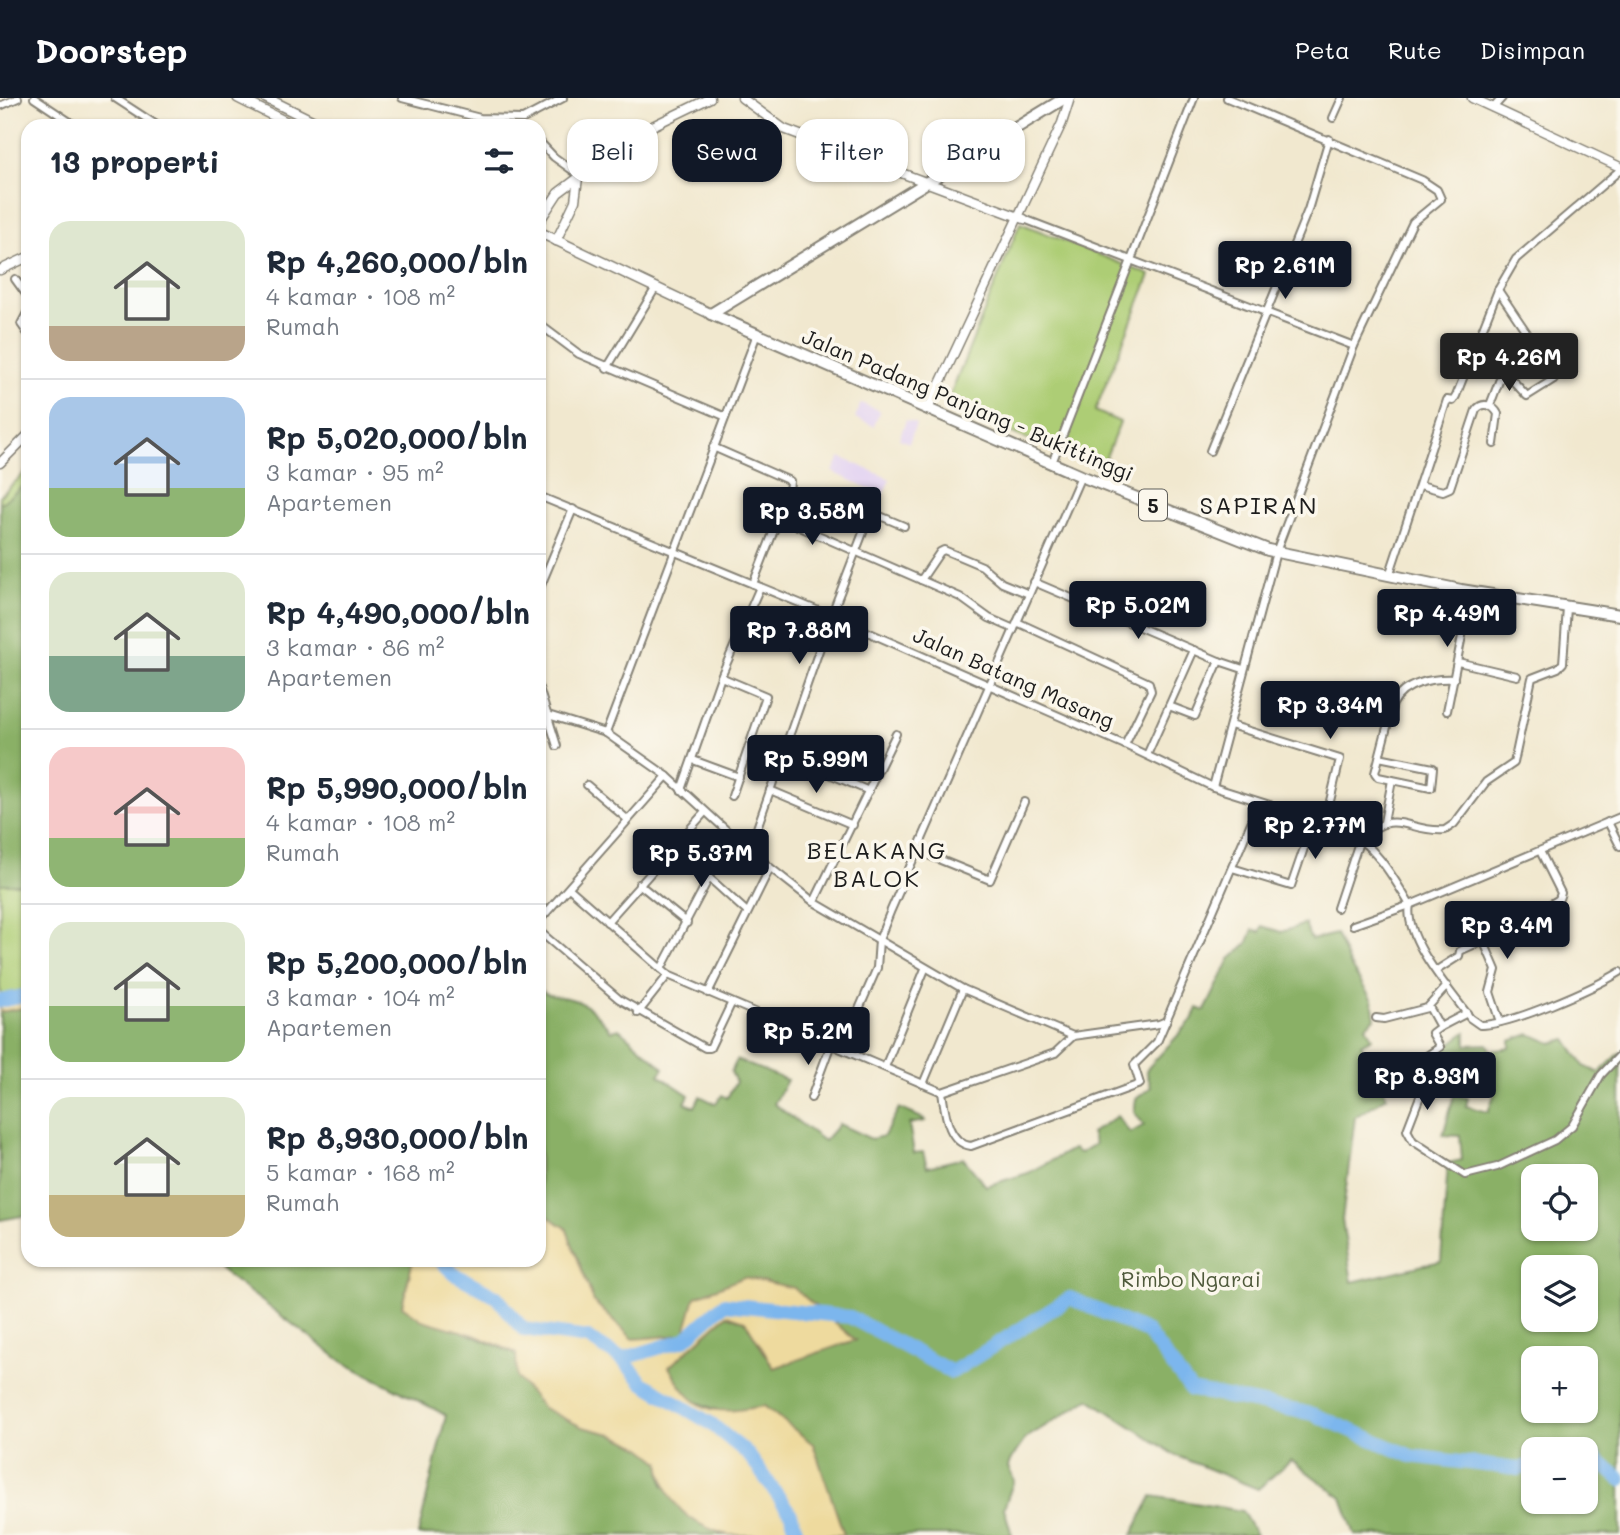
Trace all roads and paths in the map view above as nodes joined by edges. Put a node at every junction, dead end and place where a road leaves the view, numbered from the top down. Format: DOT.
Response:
graph roads {
  1 [pos="18,98"];
  2 [pos="34,98"];
  3 [pos="115,98"];
  4 [pos="238,98"];
  5 [pos="266,98"];
  6 [pos="401,98"];
  7 [pos="563,98"];
  8 [pos="710,98"];
  9 [pos="1067,98"];
  10 [pos="1194,98"];
  11 [pos="1227,98"];
  12 [pos="1342,98"];
  13 [pos="1472,98"];
  14 [pos="1502,98"];
  15 [pos="746,99"];
  16 [pos="0,106"];
  17 [pos="1493,108"];
  18 [pos="1333,118"];
  19 [pos="66,119"];
  20 [pos="147,119"];
  21 [pos="280,119"];
  22 [pos="309,119"];
  23 [pos="523,119"];
  24 [pos="658,122"];
  25 [pos="1025,123"];
  26 [pos="1328,139"];
  27 [pos="546,147"];
  28 [pos="567,166"];
  29 [pos="1620,168"];
  30 [pos="922,178"];
  31 [pos="572,182"];
  32 [pos="578,182"];
  33 [pos="928,182"];
  34 [pos="932,182"];
  35 [pos="546,211"];
  36 [pos="1020,217"];
  37 [pos="546,235"];
  38 [pos="556,240"];
  39 [pos="21,260"];
  40 [pos="1132,260"];
  41 [pos="0,270"];
  42 [pos="15,279"];
  43 [pos="21,287"];
  44 [pos="655,289"];
  45 [pos="1498,290"];
  46 [pos="1266,312"];
  47 [pos="711,314"];
  48 [pos="546,330"];
  49 [pos="757,334"];
  50 [pos="1476,341"];
  51 [pos="1354,346"];
  52 [pos="607,368"];
  53 [pos="1503,371"];
  54 [pos="1490,405"];
  55 [pos="928,409"];
  56 [pos="724,416"];
  57 [pos="21,442"];
  58 [pos="1494,444"];
  59 [pos="713,447"];
  60 [pos="1210,451"];
  61 [pos="0,463"];
  62 [pos="1052,463"];
  63 [pos="1081,476"];
  64 [pos="1420,485"];
  65 [pos="546,499"];
  66 [pos="573,509"];
  67 [pos="779,518"];
  68 [pos="904,526"];
  69 [pos="676,551"];
  70 [pos="856,552"];
  71 [pos="1276,552"];
  72 [pos="546,573"];
  73 [pos="1389,576"];
  74 [pos="921,580"];
  75 [pos="1034,582"];
  76 [pos="753,584"];
  77 [pos="760,587"];
  78 [pos="1471,591"];
  79 [pos="1029,594"];
  80 [pos="1567,608"];
  81 [pos="831,615"];
  82 [pos="1620,615"];
  83 [pos="1016,625"];
  84 [pos="1194,650"];
  85 [pos="1219,661"];
  86 [pos="1458,662"];
  87 [pos="1243,669"];
  88 [pos="1517,676"];
  89 [pos="721,677"];
  90 [pos="1454,679"];
  91 [pos="991,687"];
  92 [pos="1168,706"];
  93 [pos="546,709"];
  94 [pos="1447,711"];
  95 [pos="548,715"];
  96 [pos="1230,725"];
  97 [pos="606,733"];
  98 [pos="896,734"];
  99 [pos="1125,745"];
  100 [pos="556,746"];
  101 [pos="783,754"];
  102 [pos="1147,755"];
  103 [pos="1379,757"];
  104 [pos="693,760"];
  105 [pos="667,776"];
  106 [pos="739,777"];
  107 [pos="1392,780"];
  108 [pos="587,785"];
  109 [pos="1213,788"];
  110 [pos="681,790"];
  111 [pos="770,790"];
  112 [pos="869,791"];
  113 [pos="732,796"];
  114 [pos="1024,802"];
  115 [pos="1259,804"];
  116 [pos="705,812"];
  117 [pos="1620,817"];
  118 [pos="627,819"];
  119 [pos="1314,819"];
  120 [pos="1325,822"];
  121 [pos="1384,822"];
  122 [pos="1608,822"];
  123 [pos="853,825"];
  124 [pos="1360,839"];
  125 [pos="674,846"];
  126 [pos="1620,846"];
  127 [pos="916,850"];
  128 [pos="749,851"];
  129 [pos="1540,851"];
  130 [pos="770,868"];
  131 [pos="1231,869"];
  132 [pos="709,878"];
  133 [pos="639,884"];
  134 [pos="569,888"];
  135 [pos="814,902"];
  136 [pos="1410,905"];
  137 [pos="1337,908"];
  138 [pos="747,912"];
  139 [pos="546,914"];
  140 [pos="607,922"];
  141 [pos="687,923"];
  142 [pos="1353,925"];
  143 [pos="546,937"];
  144 [pos="879,940"];
  145 [pos="1482,941"];
  146 [pos="661,969"];
  147 [pos="926,969"];
  148 [pos="1437,970"];
  149 [pos="1620,972"];
  150 [pos="668,975"];
  151 [pos="1447,986"];
  152 [pos="963,989"];
  153 [pos="708,993"];
  154 [pos="731,1004"];
  155 [pos="1429,1007"];
  156 [pos="638,1013"];
  157 [pos="1467,1013"];
  158 [pos="1376,1018"];
  159 [pos="1166,1021"];
  160 [pos="1500,1022"];
  161 [pos="1440,1027"];
  162 [pos="1073,1036"];
  163 [pos="831,1044"];
  164 [pos="842,1048"];
  165 [pos="1620,1055"];
  166 [pos="885,1067"];
  167 [pos="923,1084"];
  168 [pos="942,1092"];
  169 [pos="811,1098"];
  1 -- 16 [label="street"];
  2 -- 19 [label="street"];
  3 -- 20 [label="street"];
  4 -- 21 [label="main road"];
  5 -- 22 [label="main road"];
  6 -- 23 [label="street"];
  7 -- 23 [label="street"];
  8 -- 24 [label="street"];
  9 -- 25 [label="highway"];
  9 -- 36 [label="street"];
  10 -- 40 [label="street"];
  11 -- 26 [label="street"];
  12 -- 18 [label="street"];
  13 -- 17 [label="street"];
  14 -- 17 [label="street"];
  15 -- 30 [label="street"];
  17 -- 29 [label="street"];
  26 -- 46 [label="street"];
  26 -- 51 [label="street"];
  27 -- 28 [label="street"];
  29 -- 45 [label="street"];
  31 -- 35 [label="street"];
  32 -- 38 [label="street"];
  33 -- 47 [label="highway"];
  34 -- 36 [label="street"];
  36 -- 40 [label="street"];
  36 -- 55 [label="street"];
  37 -- 38 [label="main road"];
  38 -- 44 [label="main road"];
  39 -- 41 [label="street"];
  40 -- 46 [label="street"];
  40 -- 62 [label="street"];
  42 -- 43 [label="street"];
  44 -- 47 [label="main road"];
  44 -- 52 [label="street"];
  45 -- 50 [label="street"];
  45 -- 53 [label="street"];
  46 -- 51 [label="street"];
  46 -- 60 [label="street"];
  47 -- 49 [label="highway, Jalan Padang Panjang - Bukittinggi / 5"];
  48 -- 52 [label="street"];
  49 -- 55 [label="highway, Jalan Padang Panjang - Bukittinggi / 5"];
  49 -- 56 [label="street"];
  50 -- 53 [label="street"];
  50 -- 64 [label="street"];
  51 -- 71 [label="street"];
  52 -- 56 [label="street"];
  53 -- 54 [label="street"];
  54 -- 58 [label="street"];
  54 -- 64 [label="street"];
  55 -- 62 [label="highway, Jalan Padang Panjang - Bukittinggi / 5"];
  56 -- 59 [label="street"];
  57 -- 61 [label="street"];
  59 -- 67 [label="street"];
  59 -- 69 [label="street"];
  62 -- 63 [label="highway, Jalan Padang Panjang - Bukittinggi / 5"];
  63 -- 71 [label="highway, Jalan Padang Panjang - Bukittinggi / 5"];
  63 -- 75 [label="street"];
  64 -- 73 [label="street"];
  65 -- 66 [label="street, Jalan Batang Masang"];
  66 -- 69 [label="street, Jalan Batang Masang"];
  66 -- 72 [label="street"];
  67 -- 70 [label="street"];
  67 -- 76 [label="street"];
  68 -- 70 [label="street"];
  69 -- 76 [label="street, Jalan Batang Masang"];
  69 -- 97 [label="street"];
  70 -- 74 [label="street"];
  70 -- 81 [label="street"];
  71 -- 73 [label="highway, Jalan Padang Panjang - Bukittinggi / 5"];
  71 -- 87 [label="street"];
  73 -- 78 [label="highway, Jalan Padang Panjang - Bukittinggi / 5"];
  74 -- 79 [label="street"];
  74 -- 83 [label="street"];
  75 -- 79 [label="street"];
  75 -- 84 [label="street"];
  76 -- 77 [label="street, Jalan Batang Masang"];
  77 -- 81 [label="street, Jalan Batang Masang"];
  77 -- 89 [label="street"];
  78 -- 80 [label="highway, Jalan Padang Panjang - Bukittinggi / 5"];
  78 -- 86 [label="street"];
  79 -- 83 [label="street"];
  80 -- 82 [label="highway, Jalan Padang Panjang - Bukittinggi / 5"];
  80 -- 121 [label="street"];
  81 -- 91 [label="street, Jalan Batang Masang"];
  81 -- 101 [label="street"];
  83 -- 91 [label="street"];
  83 -- 99 [label="street"];
  84 -- 85 [label="street"];
  84 -- 92 [label="street"];
  85 -- 87 [label="street"];
  85 -- 92 [label="street"];
  86 -- 88 [label="street"];
  86 -- 90 [label="street"];
  87 -- 96 [label="street"];
  89 -- 104 [label="street"];
  89 -- 106 [label="street"];
  90 -- 94 [label="street"];
  90 -- 103 [label="street"];
  91 -- 99 [label="street, Jalan Batang Masang"];
  91 -- 127 [label="street"];
  92 -- 102 [label="street"];
  93 -- 95 [label="street"];
  95 -- 97 [label="street"];
  95 -- 100 [label="street"];
  96 -- 109 [label="street"];
  96 -- 120 [label="street"];
  97 -- 105 [label="street"];
  98 -- 112 [label="street"];
  99 -- 102 [label="street, Jalan Batang Masang"];
  101 -- 111 [label="street"];
  101 -- 112 [label="street"];
  102 -- 109 [label="street, Jalan Batang Masang"];
  103 -- 107 [label="street"];
  103 -- 107 [label="street"];
  104 -- 106 [label="street"];
  104 -- 110 [label="street"];
  105 -- 110 [label="street"];
  105 -- 118 [label="street"];
  106 -- 113 [label="street"];
  107 -- 121 [label="street"];
  108 -- 118 [label="street"];
  109 -- 115 [label="street, Jalan Batang Masang"];
  110 -- 116 [label="street"];
  111 -- 123 [label="street"];
  111 -- 128 [label="street"];
  112 -- 123 [label="street"];
  114 -- 127 [label="street"];
  115 -- 119 [label="street, Jalan Batang Masang"];
  115 -- 131 [label="street"];
  116 -- 125 [label="street"];
  116 -- 128 [label="street"];
  117 -- 122 [label="street"];
  118 -- 134 [label="street"];
  119 -- 120 [label="street, Jalan Batang Masang"];
  119 -- 131 [label="street"];
  120 -- 124 [label="street, Jalan Batang Masang"];
  121 -- 124 [label="street"];
  122 -- 126 [label="street"];
  122 -- 129 [label="street"];
  123 -- 135 [label="street"];
  124 -- 136 [label="street, Jalan Batang Masang"];
  124 -- 137 [label="street"];
  125 -- 132 [label="street"];
  125 -- 133 [label="street"];
  127 -- 144 [label="street"];
  128 -- 130 [label="street"];
  129 -- 136 [label="street"];
  129 -- 145 [label="street"];
  130 -- 135 [label="street"];
  130 -- 138 [label="street"];
  131 -- 159 [label="street"];
  132 -- 138 [label="street"];
  132 -- 141 [label="street"];
  133 -- 140 [label="street"];
  133 -- 141 [label="street"];
  134 -- 139 [label="street"];
  134 -- 140 [label="street"];
  135 -- 144 [label="street"];
  136 -- 142 [label="street"];
  136 -- 148 [label="street"];
  138 -- 153 [label="street"];
  140 -- 146 [label="street"];
  141 -- 146 [label="street"];
  143 -- 156 [label="street"];
  144 -- 147 [label="street"];
  144 -- 164 [label="street"];
  145 -- 148 [label="street"];
  145 -- 160 [label="street"];
  146 -- 150 [label="street"];
  147 -- 152 [label="street"];
  147 -- 166 [label="street"];
  148 -- 151 [label="street"];
  149 -- 160 [label="street"];
  150 -- 153 [label="street"];
  150 -- 156 [label="street"];
  151 -- 155 [label="street"];
  151 -- 157 [label="street"];
  152 -- 162 [label="street"];
  152 -- 167 [label="street"];
  153 -- 154 [label="street"];
  154 -- 156 [label="street"];
  154 -- 163 [label="street"];
  155 -- 158 [label="street"];
  155 -- 161 [label="street"];
  157 -- 160 [label="street"];
  157 -- 161 [label="street"];
  159 -- 162 [label="street"];
  159 -- 168 [label="street"];
  161 -- 165 [label="street"];
  162 -- 168 [label="street"];
  163 -- 164 [label="street"];
  163 -- 169 [label="street"];
  164 -- 166 [label="street"];
  166 -- 167 [label="street"];
  167 -- 168 [label="street"];
}
